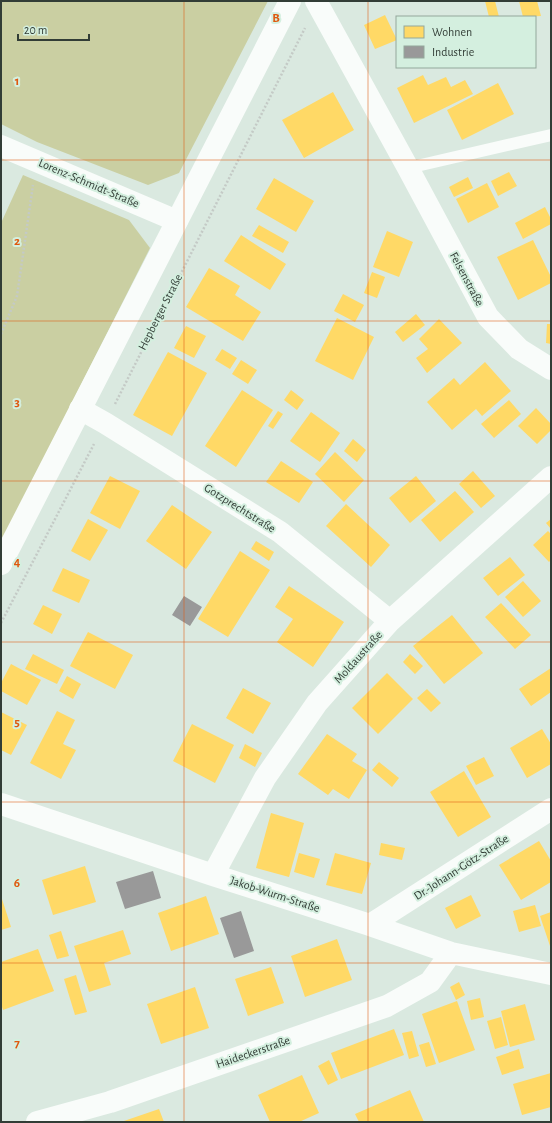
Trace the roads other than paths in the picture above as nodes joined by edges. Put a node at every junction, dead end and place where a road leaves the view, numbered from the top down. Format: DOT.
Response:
graph roads {
  1 [pos="290,1"];
  2 [pos="317,2"];
  3 [pos="551,135"];
  4 [pos="1,146"];
  5 [pos="408,168"];
  6 [pos="177,221"];
  7 [pos="551,369"];
  8 [pos="80,409"];
  9 [pos="551,477"];
  10 [pos="1,564"];
  11 [pos="390,621"];
  12 [pos="1,804"];
  13 [pos="551,808"];
  14 [pos="213,875"];
  15 [pos="370,925"];
  16 [pos="451,953"];
  17 [pos="551,974"];
  18 [pos="37,1122"];
  1 -- 6 [label="street"];
  2 -- 5 [label="street, Felsenstraße"];
  3 -- 5 [label="lane"];
  4 -- 6 [label="street, Lorenz-Schmidt-Straße"];
  5 -- 7 [label="street, Felsenstraße"];
  6 -- 8 [label="street"];
  8 -- 10 [label="street"];
  8 -- 11 [label="street, Gotzprechtstraße"];
  9 -- 11 [label="street, Moldaustraße"];
  11 -- 14 [label="street, Moldaustraße"];
  12 -- 14 [label="street, Jakob-Wurm-Straße"];
  13 -- 15 [label="street, Dr.-Johann-Götz-Straße"];
  14 -- 15 [label="street, Jakob-Wurm-Straße"];
  15 -- 16 [label="street, Jakob-Wurm-Straße"];
  16 -- 17 [label="street, Jakob-Wurm-Straße"];
  16 -- 18 [label="street, Haideckerstraße"];
}
